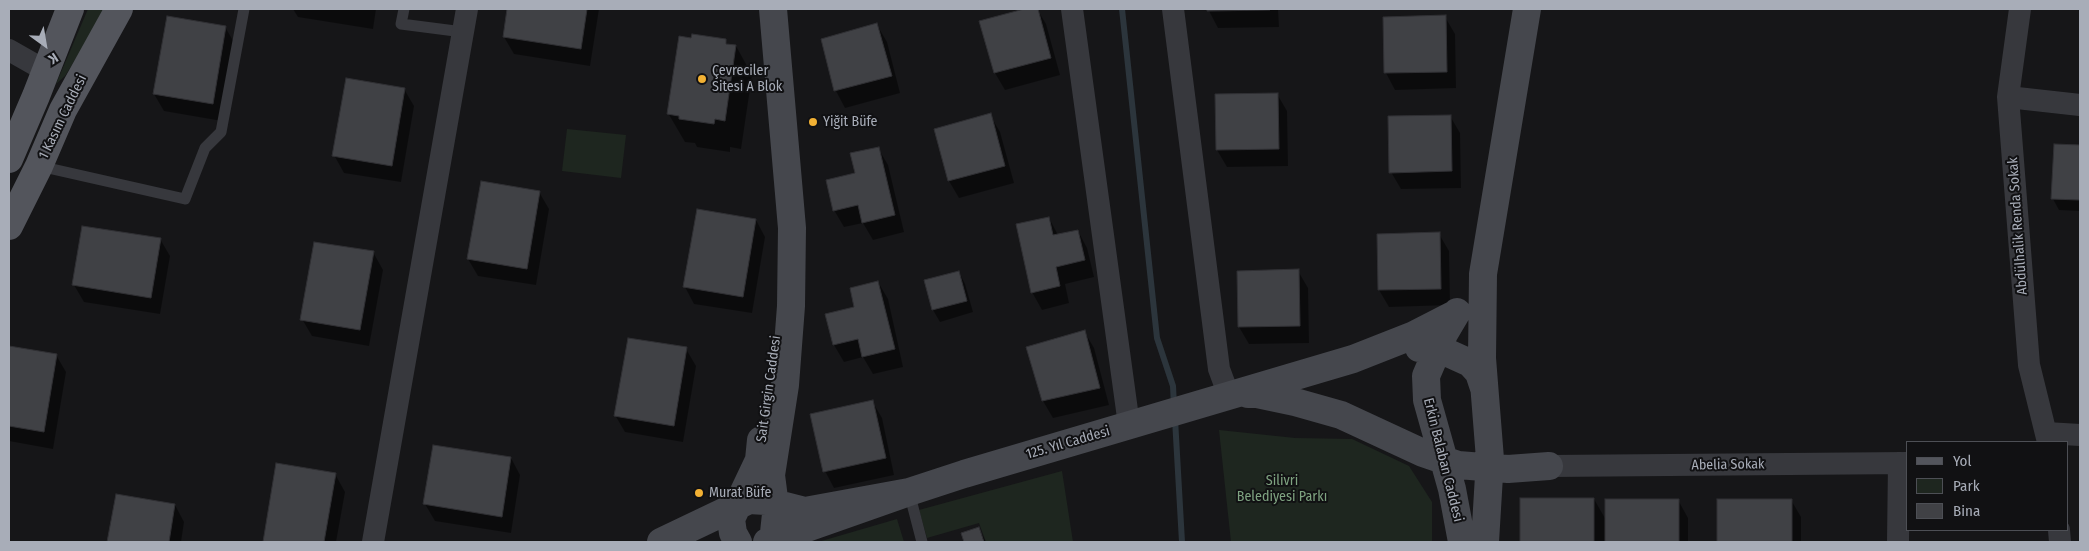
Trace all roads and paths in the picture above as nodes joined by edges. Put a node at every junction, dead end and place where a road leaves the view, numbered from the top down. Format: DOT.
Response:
graph roads {
  1 [pos="119,9"];
  2 [pos="244,9"];
  3 [pos="404,9"];
  4 [pos="467,9"];
  5 [pos="773,9"];
  6 [pos="1072,9"];
  7 [pos="1172,9"];
  8 [pos="1527,9"];
  9 [pos="2020,9"];
  10 [pos="67,12"];
  11 [pos="463,32"];
  12 [pos="9,50"];
  13 [pos="41,84"];
  14 [pos="2008,97"];
  15 [pos="2080,105"];
  16 [pos="63,110"];
  17 [pos="9,159"];
  18 [pos="39,166"];
  19 [pos="9,226"];
  20 [pos="792,228"];
  21 [pos="1482,274"];
  22 [pos="1455,314"];
  23 [pos="1437,348"];
  24 [pos="1353,359"];
  25 [pos="1484,388"];
  26 [pos="1229,396"];
  27 [pos="1130,425"];
  28 [pos="1488,435"];
  29 [pos="2080,435"];
  30 [pos="2047,437"];
  31 [pos="1433,457"];
  32 [pos="1903,463"];
  33 [pos="1549,466"];
  34 [pos="1490,468"];
  35 [pos="909,492"];
  36 [pos="775,503"];
  37 [pos="739,505"];
  38 [pos="1460,532"];
  39 [pos="372,542"];
  40 [pos="661,542"];
  41 [pos="738,542"];
  42 [pos="771,542"];
  43 [pos="922,542"];
  44 [pos="1486,542"];
  45 [pos="1898,542"];
  1 -- 16 [label="main road, 1 Kasım Caddesi"];
  2 -- 18 [label="lane"];
  3 -- 11 [label="lane"];
  4 -- 11 [label="street"];
  5 -- 20 [label="street, Sait Girgin Caddesi"];
  6 -- 27 [label="street"];
  7 -- 26 [label="street"];
  8 -- 21 [label="street, Erkin Balaban Caddesi"];
  9 -- 14 [label="street, Abdülhalik Renda Sokak"];
  10 -- 13 [label="main road"];
  11 -- 39 [label="street"];
  12 -- 13 [label="street"];
  13 -- 16 [label="street"];
  13 -- 17 [label="main road"];
  14 -- 15 [label="street"];
  14 -- 30 [label="street, Abdülhalik Renda Sokak"];
  16 -- 18 [label="main road, 1 Kasım Caddesi"];
  18 -- 19 [label="main road, 1 Kasım Caddesi"];
  20 -- 36 [label="street, Sait Girgin Caddesi"];
  20 -- 37 [label="street, Sait Girgin Caddesi"];
  21 -- 22 [label="street, Erkin Balaban Caddesi"];
  21 -- 25 [label="street, Erkin Balaban Caddesi"];
  22 -- 23 [label="street, Erkin Balaban Caddesi"];
  22 -- 24 [label="street"];
  23 -- 24 [label="street"];
  23 -- 25 [label="street"];
  23 -- 31 [label="street, Erkin Balaban Caddesi"];
  24 -- 26 [label="street"];
  25 -- 28 [label="street, Erkin Balaban Caddesi"];
  26 -- 27 [label="street, 125. Yıl Caddesi"];
  26 -- 31 [label="street"];
  27 -- 35 [label="street, 125. Yıl Caddesi"];
  28 -- 33 [label="street"];
  28 -- 34 [label="street, Erkin Balaban Caddesi"];
  29 -- 30 [label="street"];
  31 -- 34 [label="street"];
  31 -- 38 [label="street"];
  32 -- 33 [label="street, Abelia Sokak"];
  32 -- 45 [label="street"];
  33 -- 34 [label="street"];
  34 -- 44 [label="street, Erkin Balaban Caddesi"];
  35 -- 36 [label="street, 125. Yıl Caddesi"];
  35 -- 42 [label="street, 125. Yıl Caddesi"];
  35 -- 43 [label="lane"];
  36 -- 37 [label="street, 125. Yıl Caddesi"];
  36 -- 42 [label="street, Sait Girgin Caddesi"];
  37 -- 40 [label="street, 125. Yıl Caddesi"];
  37 -- 41 [label="street, Sait Girgin Caddesi"];
}
